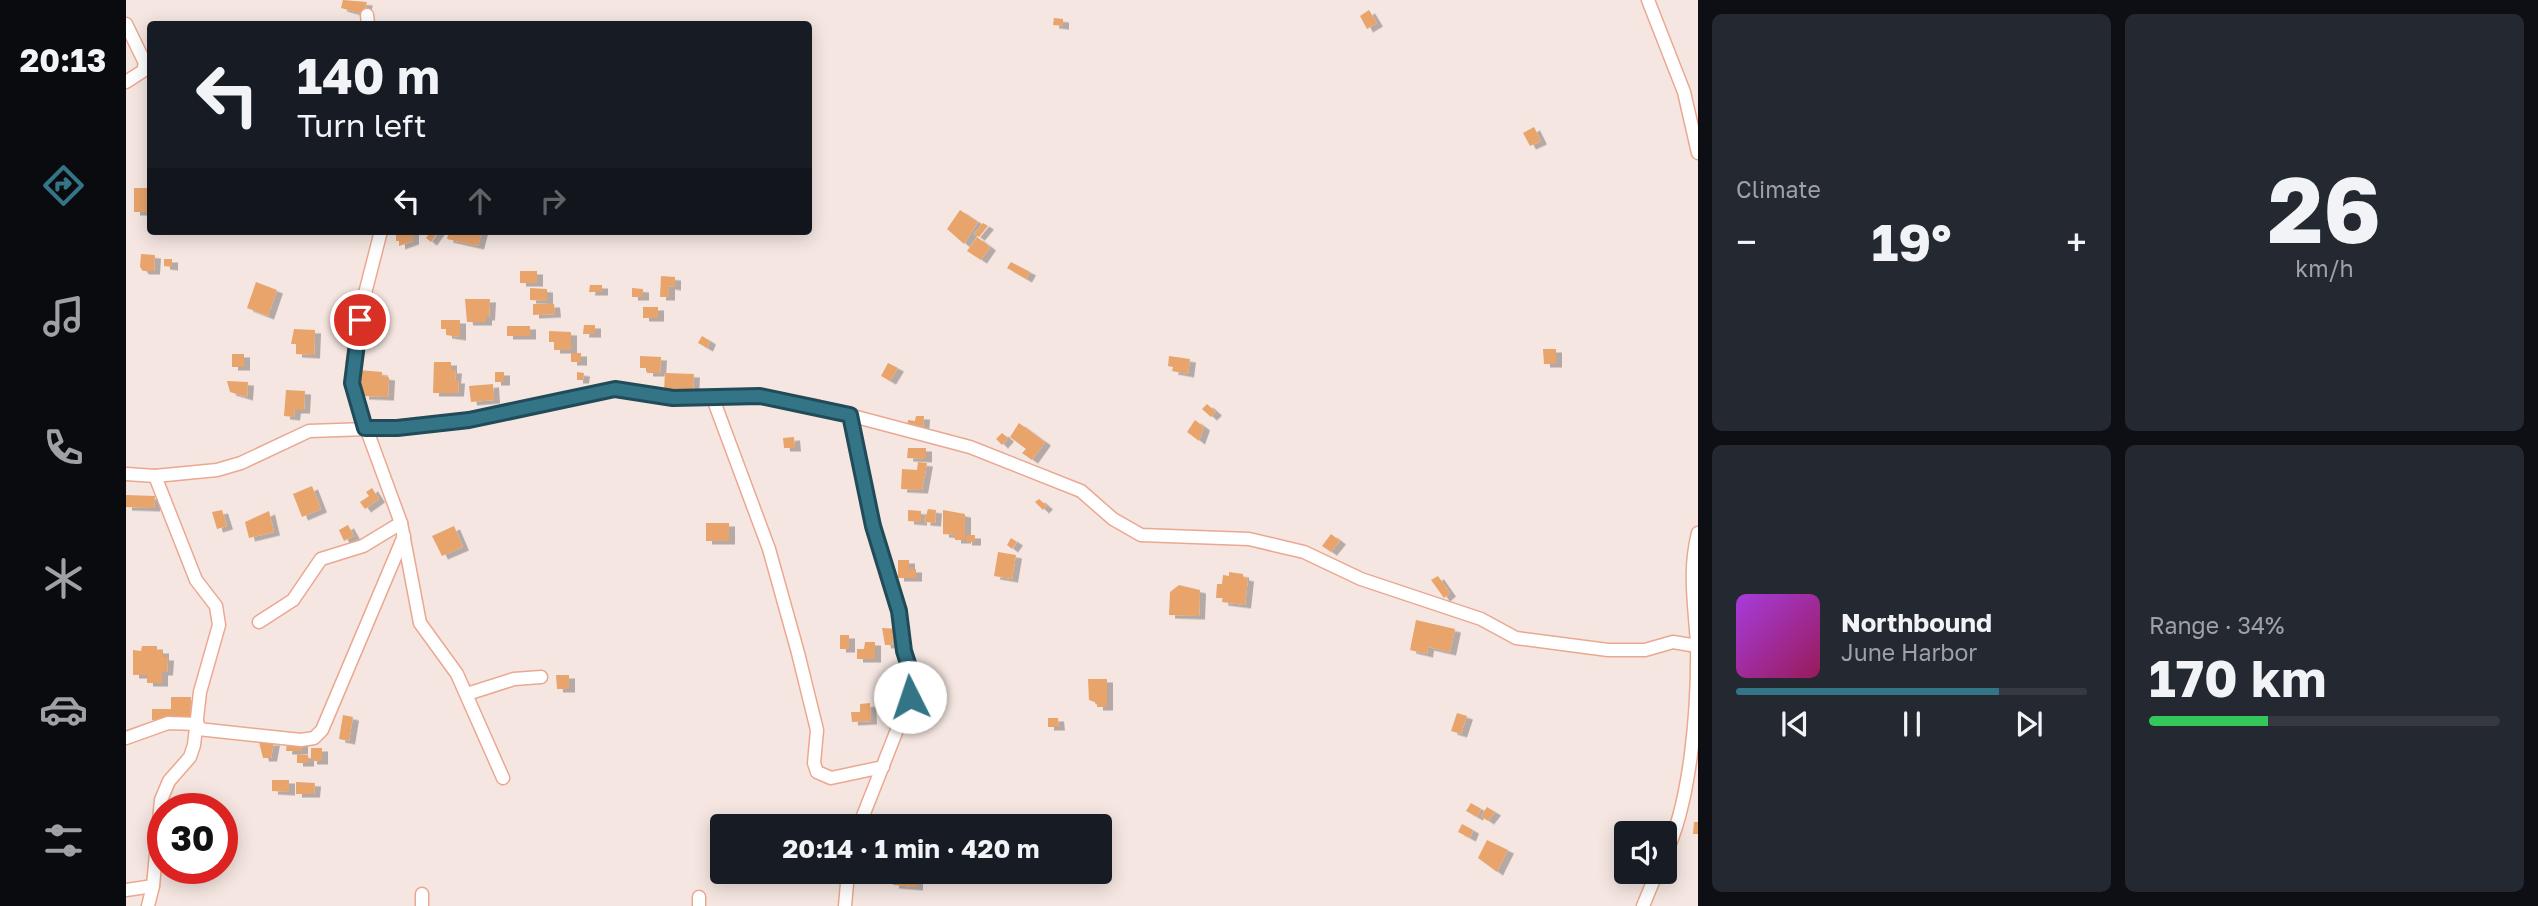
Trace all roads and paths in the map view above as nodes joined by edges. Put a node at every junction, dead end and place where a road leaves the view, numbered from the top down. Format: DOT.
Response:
graph roads {
  1 [pos="1648,0"];
  2 [pos="126,24"];
  3 [pos="126,82"];
  4 [pos="1698,153"];
  5 [pos="380,235"];
  6 [pos="712,396"];
  7 [pos="850,415"];
  8 [pos="365,428"];
  9 [pos="126,474"];
  10 [pos="155,476"];
  11 [pos="402,530"];
  12 [pos="1698,533"];
  13 [pos="259,622"];
  14 [pos="1697,646"];
  15 [pos="541,677"];
  16 [pos="467,694"];
  17 [pos="198,727"];
  18 [pos="126,738"];
  19 [pos="883,767"];
  20 [pos="503,778"];
  21 [pos="864,814"];
  22 [pos="1675,821"];
  23 [pos="847,884"];
  24 [pos="1652,884"];
  25 [pos="153,886"];
  26 [pos="126,890"];
  27 [pos="148,906"];
  28 [pos="845,906"];
  29 [pos="1643,906"];
  1 -- 4 [label="street"];
  2 -- 3 [label="street"];
  5 -- 8 [label="street"];
  6 -- 7 [label="street"];
  6 -- 8 [label="street"];
  6 -- 19 [label="street"];
  7 -- 14 [label="street"];
  7 -- 19 [label="street"];
  8 -- 10 [label="street"];
  8 -- 11 [label="street"];
  9 -- 10 [label="street"];
  10 -- 17 [label="street"];
  11 -- 13 [label="street"];
  11 -- 16 [label="street"];
  11 -- 17 [label="street"];
  12 -- 14 [label="street"];
  14 -- 22 [label="street"];
  15 -- 16 [label="street"];
  16 -- 20 [label="street"];
  17 -- 18 [label="street"];
  17 -- 25 [label="street"];
  19 -- 21 [label="street"];
  23 -- 28 [label="street"];
  24 -- 29 [label="street"];
  25 -- 26 [label="street"];
  25 -- 27 [label="street"];
}
